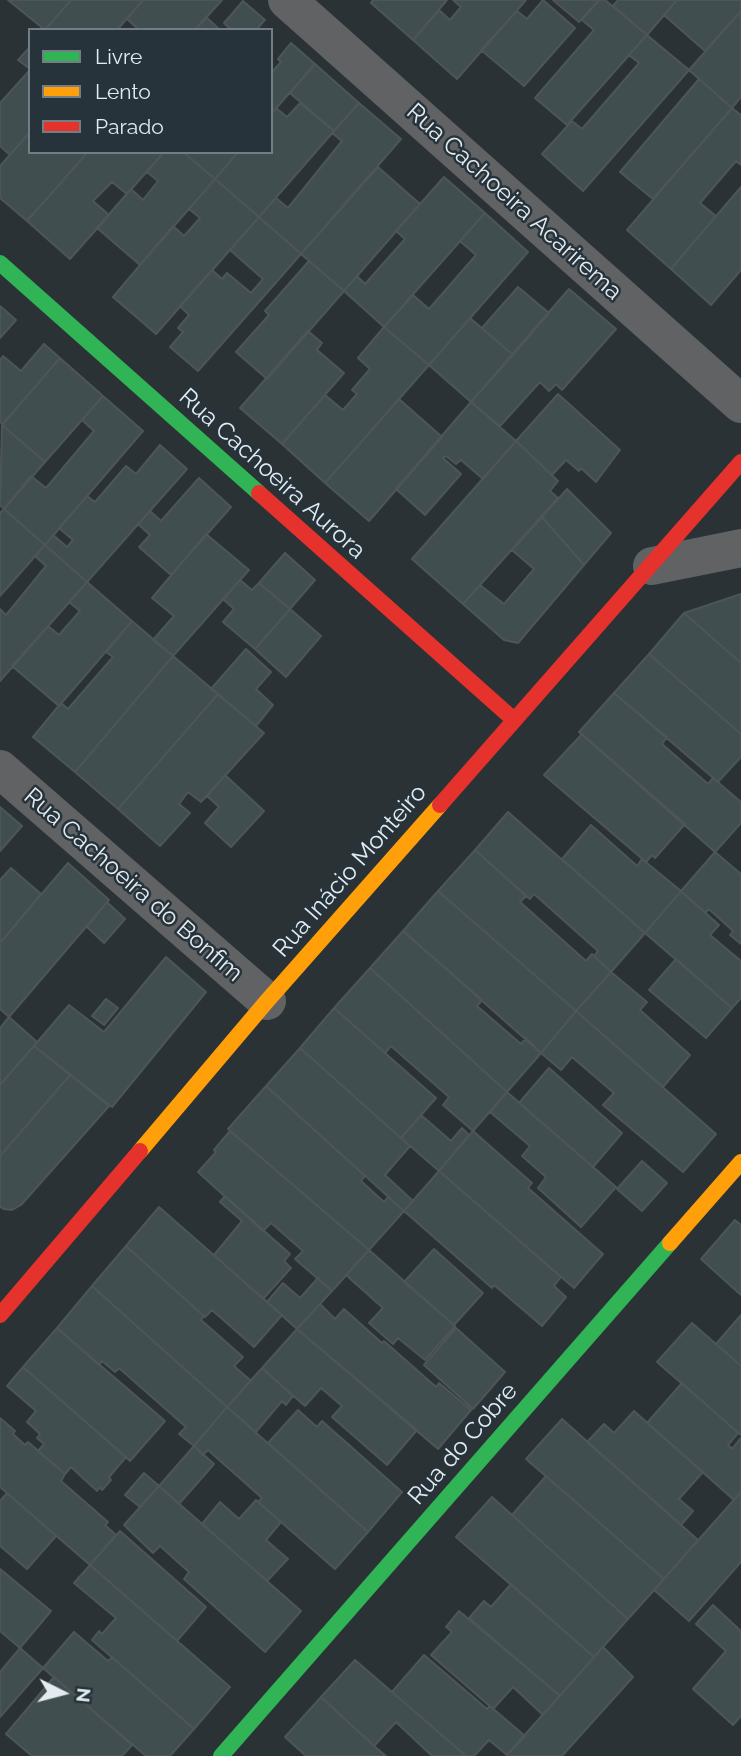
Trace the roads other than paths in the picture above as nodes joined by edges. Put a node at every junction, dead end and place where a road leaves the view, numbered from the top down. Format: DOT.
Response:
graph roads {
  1 [pos="287,0"];
  2 [pos="0,263"];
  3 [pos="741,404"];
  4 [pos="741,463"];
  5 [pos="741,548"];
  6 [pos="652,566"];
  7 [pos="513,719"];
  8 [pos="0,769"];
  9 [pos="267,1001"];
  10 [pos="741,1162"];
  11 [pos="5,1298"];
  12 [pos="221,1756"];
  1 -- 3 [label="street, Rua Cachoeira Acarirema"];
  2 -- 7 [label="street, Rua Cachoeira Aurora"];
  4 -- 6 [label="street, Rua Inácio Monteiro"];
  5 -- 6 [label="street"];
  6 -- 7 [label="street, Rua Inácio Monteiro"];
  7 -- 9 [label="street, Rua Inácio Monteiro"];
  8 -- 9 [label="street, Rua Cachoeira do Bonfim"];
  9 -- 11 [label="street, Rua Inácio Monteiro"];
  10 -- 12 [label="street, Rua do Cobre"];
}
